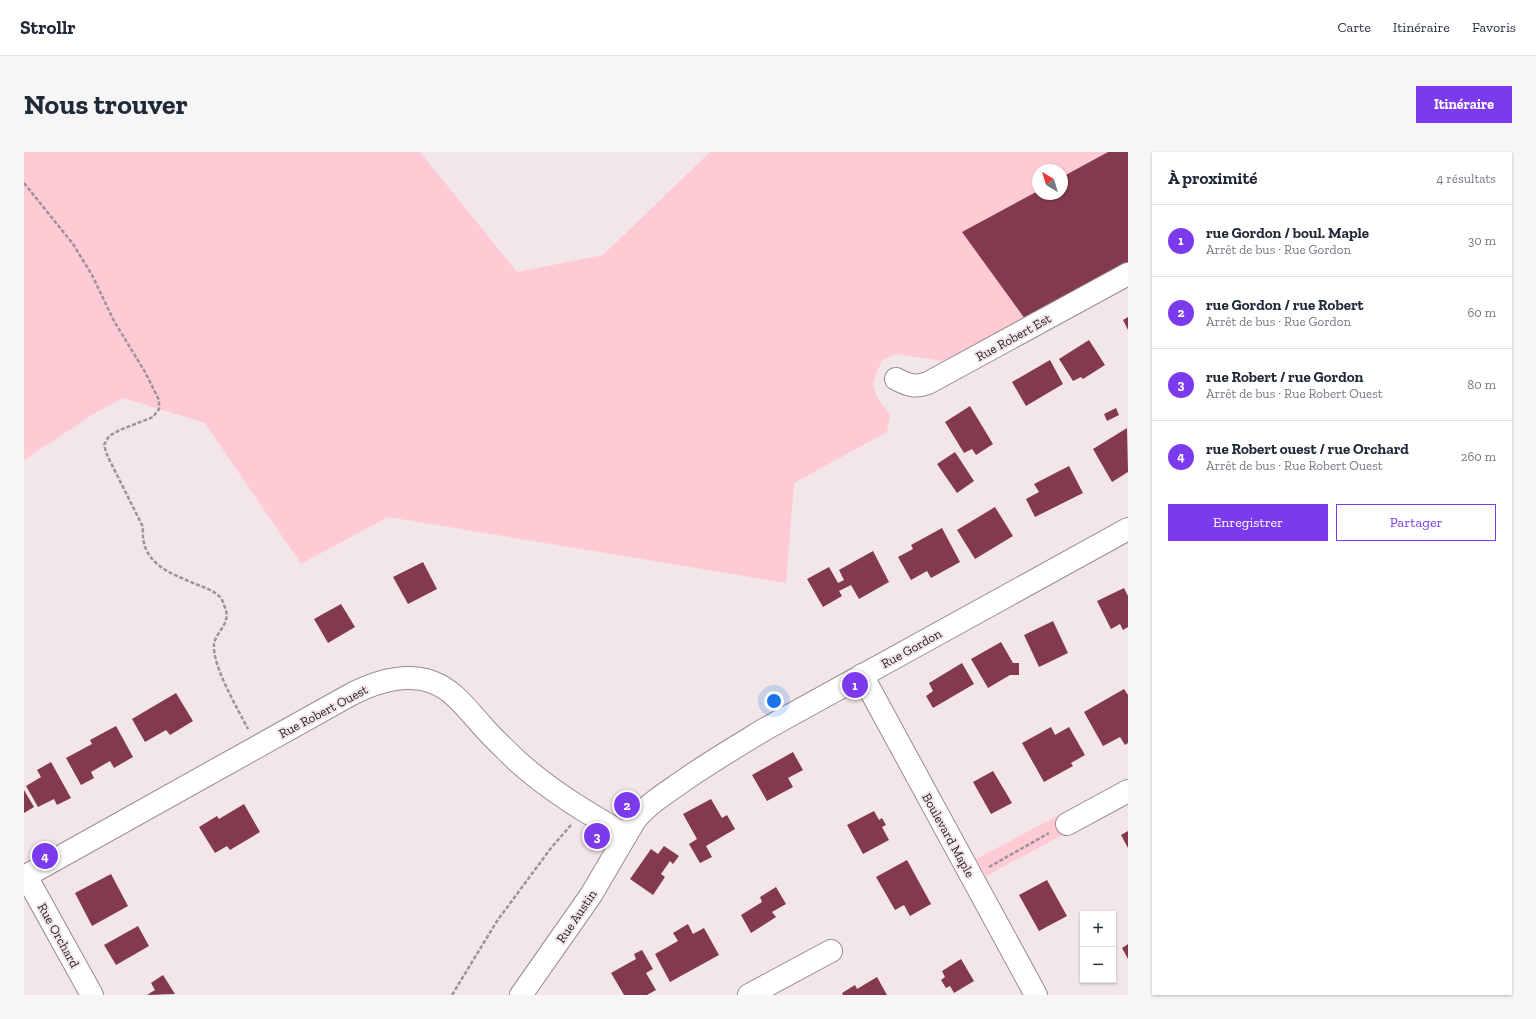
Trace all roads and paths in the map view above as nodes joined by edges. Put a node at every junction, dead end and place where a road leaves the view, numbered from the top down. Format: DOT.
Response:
graph roads {
  1 [pos="24,183"];
  2 [pos="1128,274"];
  3 [pos="896,379"];
  4 [pos="1128,529"];
  5 [pos="862,675"];
  6 [pos="257,747"];
  7 [pos="1128,791"];
  8 [pos="585,811"];
  9 [pos="1061,827"];
  10 [pos="626,835"];
  11 [pos="984,869"];
  12 [pos="25,876"];
  13 [pos="831,950"];
  14 [pos="92,995"];
  15 [pos="452,995"];
  16 [pos="521,995"];
  17 [pos="749,995"];
  18 [pos="1036,995"];
  1 -- 6 [label="path"];
  2 -- 3 [label="street, Rue Robert Est"];
  4 -- 5 [label="street, Rue Gordon"];
  5 -- 10 [label="street, Rue Gordon"];
  5 -- 18 [label="street, Boulevard Maple"];
  6 -- 8 [label="street, Rue Robert Ouest"];
  6 -- 12 [label="street, Rue Robert Ouest"];
  7 -- 9 [label="street"];
  8 -- 10 [label="street, Rue Robert Ouest"];
  8 -- 15 [label="path"];
  9 -- 11 [label="path"];
  10 -- 16 [label="street, Rue Austin"];
  12 -- 14 [label="street, Rue Orchard"];
  13 -- 17 [label="street"];
}
